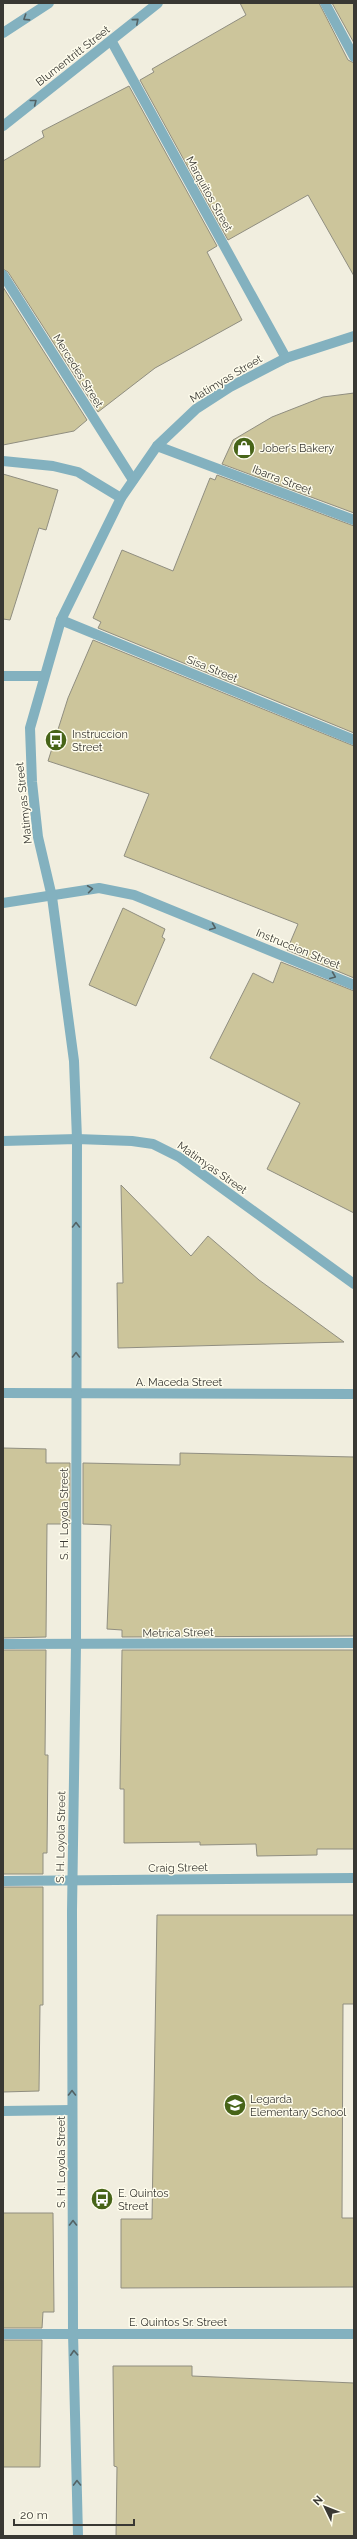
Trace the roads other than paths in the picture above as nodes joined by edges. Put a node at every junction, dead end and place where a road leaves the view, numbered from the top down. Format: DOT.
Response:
graph roads {
  1 [pos="49,3"];
  2 [pos="158,3"];
  3 [pos="325,3"];
  4 [pos="3,33"];
  5 [pos="112,42"];
  6 [pos="354,57"];
  7 [pos="3,126"];
  8 [pos="3,275"];
  9 [pos="354,336"];
  10 [pos="286,358"];
  11 [pos="157,446"];
  12 [pos="3,461"];
  13 [pos="133,480"];
  14 [pos="121,498"];
  15 [pos="354,520"];
  16 [pos="62,620"];
  17 [pos="3,676"];
  18 [pos="44,676"];
  19 [pos="354,740"];
  20 [pos="52,897"];
  21 [pos="3,904"];
  22 [pos="354,984"];
  23 [pos="77,1139"];
  24 [pos="3,1141"];
  25 [pos="354,1284"];
  26 [pos="3,1393"];
  27 [pos="76,1394"];
  28 [pos="354,1394"];
  29 [pos="354,1643"];
  30 [pos="3,1644"];
  31 [pos="76,1645"];
  32 [pos="354,1878"];
  33 [pos="3,1881"];
  34 [pos="72,1881"];
  35 [pos="72,2110"];
  36 [pos="3,2111"];
  37 [pos="73,2333"];
  38 [pos="3,2334"];
  39 [pos="354,2334"];
  40 [pos="78,2536"];
  1 -- 4 [label="street, one-way"];
  5 -- 2 [label="street, Blumentritt Street, one-way"];
  3 -- 6 [label="street"];
  7 -- 5 [label="street, Blumentritt Street, one-way"];
  5 -- 10 [label="street, Marquitos Street"];
  8 -- 13 [label="street, Mercedes Street"];
  9 -- 10 [label="street, Matimyas Street"];
  10 -- 11 [label="street, Matimyas Street"];
  11 -- 13 [label="street, Matimyas Street"];
  11 -- 15 [label="street, Ibarra Street"];
  12 -- 14 [label="street"];
  13 -- 14 [label="street, Matimyas Street"];
  14 -- 16 [label="street, Matimyas Street"];
  16 -- 18 [label="street, Matimyas Street"];
  16 -- 19 [label="street, Sisa Street"];
  17 -- 18 [label="street"];
  18 -- 20 [label="street, Matimyas Street"];
  20 -- 21 [label="street, Instruccion Street"];
  20 -- 22 [label="street, Instruccion Street, one-way"];
  20 -- 23 [label="street, Matimyas Street"];
  23 -- 24 [label="street"];
  23 -- 25 [label="street, Matimyas Street"];
  27 -- 23 [label="street, S. H. Loyola Street, one-way"];
  26 -- 27 [label="street, A. Maceda Street"];
  27 -- 28 [label="street, A. Maceda Street"];
  27 -- 31 [label="street, S. H. Loyola Street"];
  29 -- 31 [label="street, Metrica Street"];
  30 -- 31 [label="street, Metrica Street"];
  31 -- 34 [label="street, S. H. Loyola Street"];
  32 -- 34 [label="street, Craig Street"];
  33 -- 34 [label="street, Craig Street"];
  35 -- 34 [label="street, S. H. Loyola Street, one-way"];
  35 -- 36 [label="street"];
  37 -- 35 [label="street, S. H. Loyola Street, one-way"];
  37 -- 38 [label="street, E. Quintos Sr. Street"];
  37 -- 39 [label="street, E. Quintos Sr. Street"];
  40 -- 37 [label="street, S. H. Loyola Street, one-way"];
}
